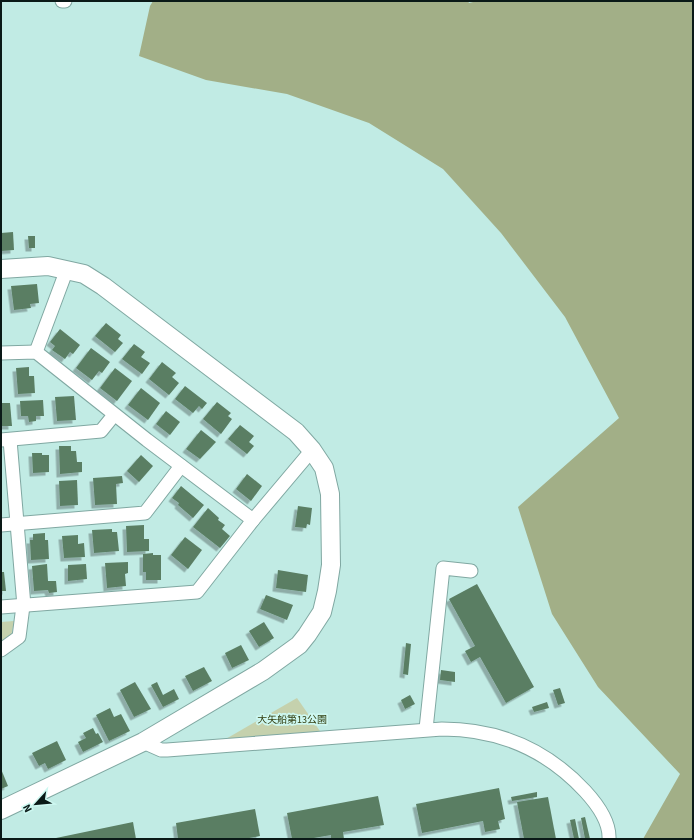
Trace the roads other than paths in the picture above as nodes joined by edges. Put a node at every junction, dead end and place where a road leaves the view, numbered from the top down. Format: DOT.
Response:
graph roads {
  1 [pos="62,1"];
  2 [pos="65,1"];
  3 [pos="1,269"];
  4 [pos="67,269"];
  5 [pos="36,352"];
  6 [pos="1,353"];
  7 [pos="114,415"];
  8 [pos="6,440"];
  9 [pos="312,450"];
  10 [pos="181,466"];
  11 [pos="253,520"];
  12 [pos="18,523"];
  13 [pos="1,525"];
  14 [pos="471,571"];
  15 [pos="23,606"];
  16 [pos="1,608"];
  17 [pos="1,650"];
  18 [pos="426,729"];
  19 [pos="143,742"];
  20 [pos="1,810"];
  21 [pos="609,839"];
  1 -- 2 [label="street"];
  3 -- 4 [label="street"];
  4 -- 5 [label="street"];
  4 -- 9 [label="street"];
  5 -- 6 [label="street"];
  5 -- 7 [label="street"];
  7 -- 8 [label="street"];
  7 -- 10 [label="street"];
  8 -- 12 [label="street"];
  9 -- 11 [label="street"];
  9 -- 19 [label="street"];
  10 -- 11 [label="street"];
  10 -- 12 [label="street"];
  11 -- 15 [label="street"];
  12 -- 13 [label="street"];
  12 -- 15 [label="street"];
  14 -- 18 [label="street"];
  15 -- 16 [label="street"];
  15 -- 17 [label="street"];
  18 -- 19 [label="street"];
  18 -- 21 [label="street"];
  19 -- 20 [label="street"];
}
